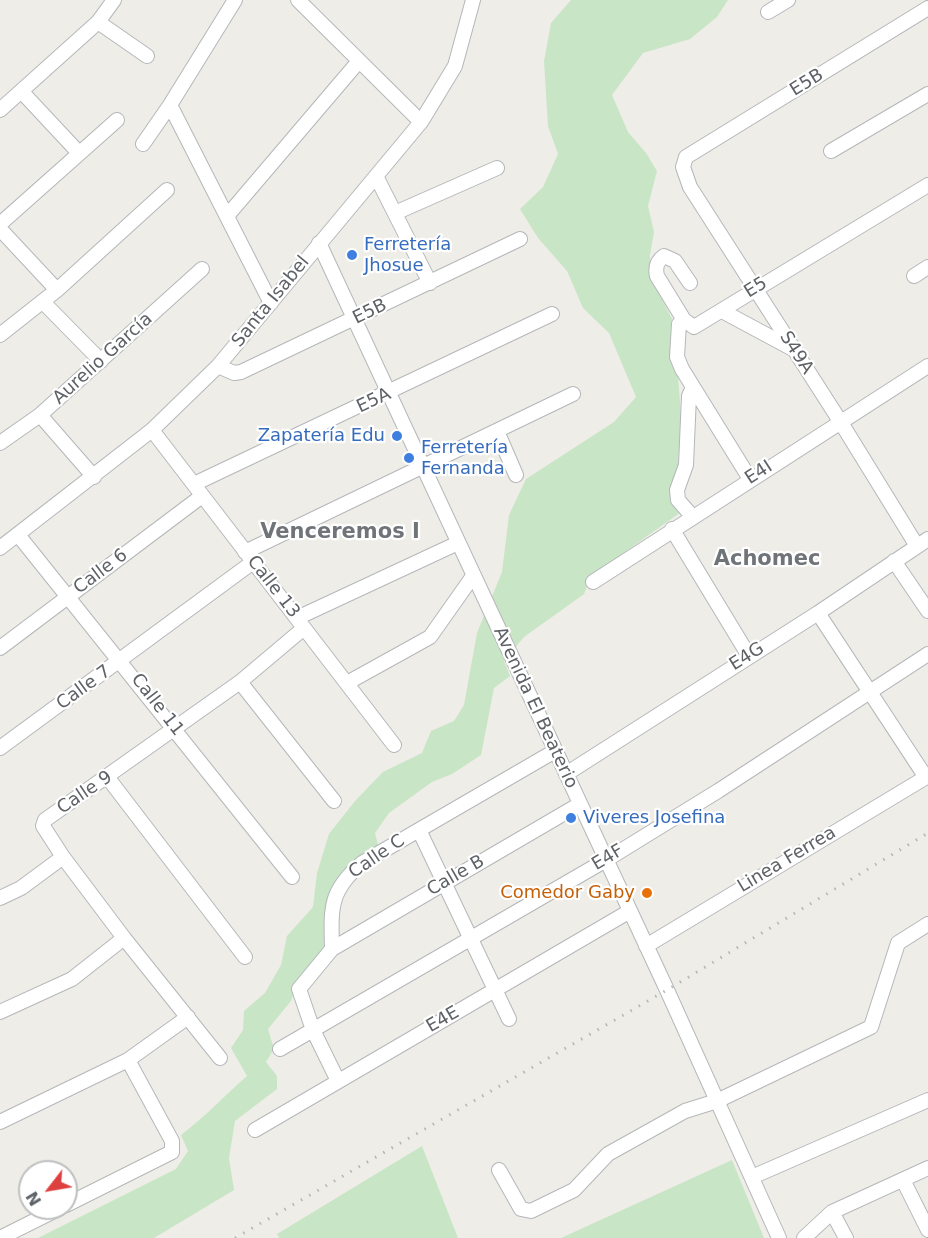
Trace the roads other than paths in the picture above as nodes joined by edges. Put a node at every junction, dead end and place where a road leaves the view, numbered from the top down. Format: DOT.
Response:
graph roads {
  1 [pos="114,0"];
  2 [pos="235,0"];
  3 [pos="298,0"];
  4 [pos="472,0"];
  5 [pos="788,0"];
  6 [pos="928,8"];
  7 [pos="768,12"];
  8 [pos="98,22"];
  9 [pos="147,56"];
  10 [pos="359,61"];
  11 [pos="22,92"];
  12 [pos="928,94"];
  13 [pos="170,105"];
  14 [pos="0,110"];
  15 [pos="117,120"];
  16 [pos="421,122"];
  17 [pos="143,144"];
  18 [pos="831,151"];
  19 [pos="79,153"];
  20 [pos="686,157"];
  21 [pos="497,168"];
  22 [pos="376,176"];
  23 [pos="928,185"];
  24 [pos="166,190"];
  25 [pos="395,213"];
  26 [pos="227,216"];
  27 [pos="0,224"];
  28 [pos="0,229"];
  29 [pos="520,239"];
  30 [pos="319,243"];
  31 [pos="928,267"];
  32 [pos="202,269"];
  33 [pos="914,276"];
  34 [pos="430,283"];
  35 [pos="690,283"];
  36 [pos="755,289"];
  37 [pos="57,290"];
  38 [pos="43,302"];
  39 [pos="271,303"];
  40 [pos="722,311"];
  41 [pos="552,314"];
  42 [pos="355,320"];
  43 [pos="684,320"];
  44 [pos="0,335"];
  45 [pos="793,349"];
  46 [pos="101,361"];
  47 [pos="218,366"];
  48 [pos="928,366"];
  49 [pos="693,387"];
  50 [pos="389,394"];
  51 [pos="573,394"];
  52 [pos="40,415"];
  53 [pos="840,421"];
  54 [pos="152,430"];
  55 [pos="497,431"];
  56 [pos="0,443"];
  57 [pos="423,467"];
  58 [pos="516,475"];
  59 [pos="94,477"];
  60 [pos="750,479"];
  61 [pos="198,490"];
  62 [pos="692,516"];
  63 [pos="672,529"];
  64 [pos="19,536"];
  65 [pos="922,542"];
  66 [pos="458,543"];
  67 [pos="0,548"];
  68 [pos="249,557"];
  69 [pos="894,561"];
  70 [pos="473,576"];
  71 [pos="593,582"];
  72 [pos="69,595"];
  73 [pos="928,611"];
  74 [pos="818,613"];
  75 [pos="300,623"];
  76 [pos="0,648"];
  77 [pos="928,654"];
  78 [pos="749,656"];
  79 [pos="122,661"];
  80 [pos="240,681"];
  81 [pos="346,683"];
  82 [pos="871,691"];
  83 [pos="174,728"];
  84 [pos="394,745"];
  85 [pos="0,748"];
  86 [pos="555,751"];
  87 [pos="566,774"];
  88 [pos="926,776"];
  89 [pos="108,778"];
  90 [pos="334,801"];
  91 [pos="580,804"];
  92 [pos="419,830"];
  93 [pos="63,856"];
  94 [pos="606,860"];
  95 [pos="292,877"];
  96 [pos="444,883"];
  97 [pos="0,898"];
  98 [pos="630,911"];
  99 [pos="928,924"];
  100 [pos="124,938"];
  101 [pos="470,938"];
  102 [pos="646,946"];
  103 [pos="332,949"];
  104 [pos="245,957"];
  105 [pos="495,990"];
  106 [pos="0,1012"];
  107 [pos="188,1017"];
  108 [pos="509,1019"];
  109 [pos="312,1030"];
  110 [pos="280,1049"];
  111 [pos="220,1058"];
  112 [pos="128,1060"];
  113 [pos="338,1081"];
  114 [pos="928,1100"];
  115 [pos="717,1101"];
  116 [pos="0,1122"];
  117 [pos="255,1130"];
  118 [pos="928,1168"];
  119 [pos="499,1170"];
  120 [pos="752,1178"];
  121 [pos="903,1179"];
  122 [pos="78,1199"];
  123 [pos="832,1212"];
  124 [pos="36,1220"];
  125 [pos="928,1230"];
  126 [pos="0,1238"];
  127 [pos="778,1238"];
  128 [pos="804,1238"];
  129 [pos="846,1238"];
  1 -- 8 [label="street"];
  2 -- 13 [label="street"];
  3 -- 10 [label="street"];
  4 -- 16 [label="street, Santa Isabel"];
  5 -- 7 [label="street"];
  6 -- 20 [label="street, E5B"];
  8 -- 9 [label="street"];
  8 -- 11 [label="street"];
  10 -- 16 [label="street"];
  10 -- 26 [label="street"];
  11 -- 14 [label="street"];
  11 -- 19 [label="street"];
  12 -- 18 [label="street"];
  13 -- 17 [label="street"];
  13 -- 26 [label="street"];
  15 -- 19 [label="street"];
  16 -- 22 [label="street, Santa Isabel"];
  19 -- 27 [label="street"];
  20 -- 36 [label="street, S49A"];
  21 -- 25 [label="street"];
  22 -- 25 [label="street"];
  22 -- 30 [label="street, Santa Isabel"];
  23 -- 36 [label="street, E5"];
  24 -- 37 [label="street"];
  25 -- 34 [label="street"];
  26 -- 39 [label="street"];
  28 -- 37 [label="street"];
  29 -- 34 [label="street, E5B"];
  30 -- 39 [label="street, Santa Isabel"];
  30 -- 42 [label="street, Avenida El Beaterio"];
  31 -- 33 [label="street"];
  32 -- 46 [label="street, Aurelio García"];
  34 -- 42 [label="street, E5B"];
  35 -- 43 [label="street"];
  36 -- 40 [label="street, E5"];
  36 -- 45 [label="street, S49A"];
  37 -- 38 [label="street"];
  38 -- 44 [label="street"];
  38 -- 46 [label="street"];
  39 -- 47 [label="street, Santa Isabel"];
  40 -- 43 [label="street, E5"];
  40 -- 45 [label="street"];
  41 -- 50 [label="street, E5A"];
  42 -- 47 [label="street, E5B"];
  42 -- 50 [label="street, Avenida El Beaterio"];
  43 -- 49 [label="street"];
  45 -- 53 [label="street, S49A"];
  46 -- 52 [label="street, Aurelio García"];
  47 -- 54 [label="street, Santa Isabel"];
  48 -- 53 [label="street, E4I"];
  49 -- 60 [label="street"];
  49 -- 62 [label="street"];
  50 -- 57 [label="street, Avenida El Beaterio"];
  50 -- 61 [label="street, E5A"];
  51 -- 55 [label="street"];
  52 -- 56 [label="street, Aurelio García"];
  52 -- 59 [label="street"];
  53 -- 60 [label="street, E4I"];
  53 -- 65 [label="street, S49A"];
  54 -- 59 [label="street, Santa Isabel"];
  54 -- 61 [label="street, Calle 13"];
  55 -- 57 [label="street"];
  55 -- 58 [label="street"];
  57 -- 66 [label="street, Avenida El Beaterio"];
  57 -- 68 [label="street"];
  59 -- 64 [label="street, Santa Isabel"];
  60 -- 62 [label="street, E4I"];
  61 -- 68 [label="street, Calle 13"];
  61 -- 72 [label="street, Calle 6"];
  62 -- 63 [label="street, E4I"];
  63 -- 71 [label="street, E4I"];
  63 -- 78 [label="street"];
  64 -- 67 [label="street, Santa Isabel"];
  64 -- 72 [label="street, Calle 11"];
  65 -- 69 [label="street, E4G"];
  66 -- 70 [label="street, Avenida El Beaterio"];
  66 -- 75 [label="street, Calle 9"];
  68 -- 75 [label="street, Calle 13"];
  68 -- 79 [label="street, Calle 7"];
  69 -- 73 [label="street"];
  69 -- 74 [label="street, E4G"];
  70 -- 81 [label="street"];
  70 -- 86 [label="street, Avenida El Beaterio"];
  72 -- 76 [label="street, Calle 6"];
  72 -- 79 [label="street, Calle 11"];
  74 -- 78 [label="street, E4G"];
  74 -- 82 [label="street"];
  75 -- 80 [label="street, Calle 9"];
  75 -- 81 [label="street, Calle 13"];
  77 -- 82 [label="street, E4F"];
  78 -- 87 [label="street, E4G"];
  79 -- 83 [label="street, Calle 11"];
  79 -- 85 [label="street, Calle 7"];
  80 -- 83 [label="street, Calle 9"];
  80 -- 90 [label="street"];
  81 -- 84 [label="street, Calle 13"];
  82 -- 88 [label="street"];
  82 -- 94 [label="street, E4F"];
  83 -- 89 [label="street, Calle 9"];
  83 -- 95 [label="street, Calle 11"];
  86 -- 87 [label="street, Avenida El Beaterio"];
  86 -- 92 [label="street, Calle C"];
  87 -- 91 [label="street, Avenida El Beaterio"];
  88 -- 102 [label="street, Linea Ferrea"];
  89 -- 93 [label="street, Calle 9"];
  89 -- 104 [label="street"];
  91 -- 94 [label="street, Avenida El Beaterio"];
  91 -- 96 [label="street, Calle B"];
  92 -- 96 [label="street"];
  92 -- 103 [label="street, Calle C"];
  93 -- 97 [label="street"];
  93 -- 100 [label="street, Calle 9"];
  94 -- 98 [label="street, Avenida El Beaterio"];
  94 -- 101 [label="street, E4F"];
  96 -- 101 [label="street"];
  96 -- 103 [label="street, Calle B"];
  98 -- 102 [label="street, Avenida El Beaterio"];
  98 -- 105 [label="street, E4E"];
  99 -- 115 [label="street"];
  100 -- 106 [label="street"];
  100 -- 107 [label="street, Calle 9"];
  101 -- 105 [label="street"];
  101 -- 109 [label="street, E4F"];
  102 -- 115 [label="street, Avenida El Beaterio"];
  103 -- 109 [label="street"];
  105 -- 108 [label="street"];
  105 -- 113 [label="street, E4E"];
  107 -- 111 [label="street, Calle 9"];
  107 -- 112 [label="street"];
  109 -- 110 [label="street, E4F"];
  109 -- 113 [label="street"];
  112 -- 116 [label="street"];
  112 -- 122 [label="street"];
  113 -- 117 [label="street, E4E"];
  114 -- 120 [label="street"];
  115 -- 119 [label="street"];
  115 -- 120 [label="street, Avenida El Beaterio"];
  118 -- 121 [label="street"];
  120 -- 127 [label="street, Avenida El Beaterio"];
  121 -- 123 [label="street"];
  121 -- 125 [label="street"];
  123 -- 128 [label="street"];
  123 -- 129 [label="street"];
  124 -- 126 [label="street"];
}
